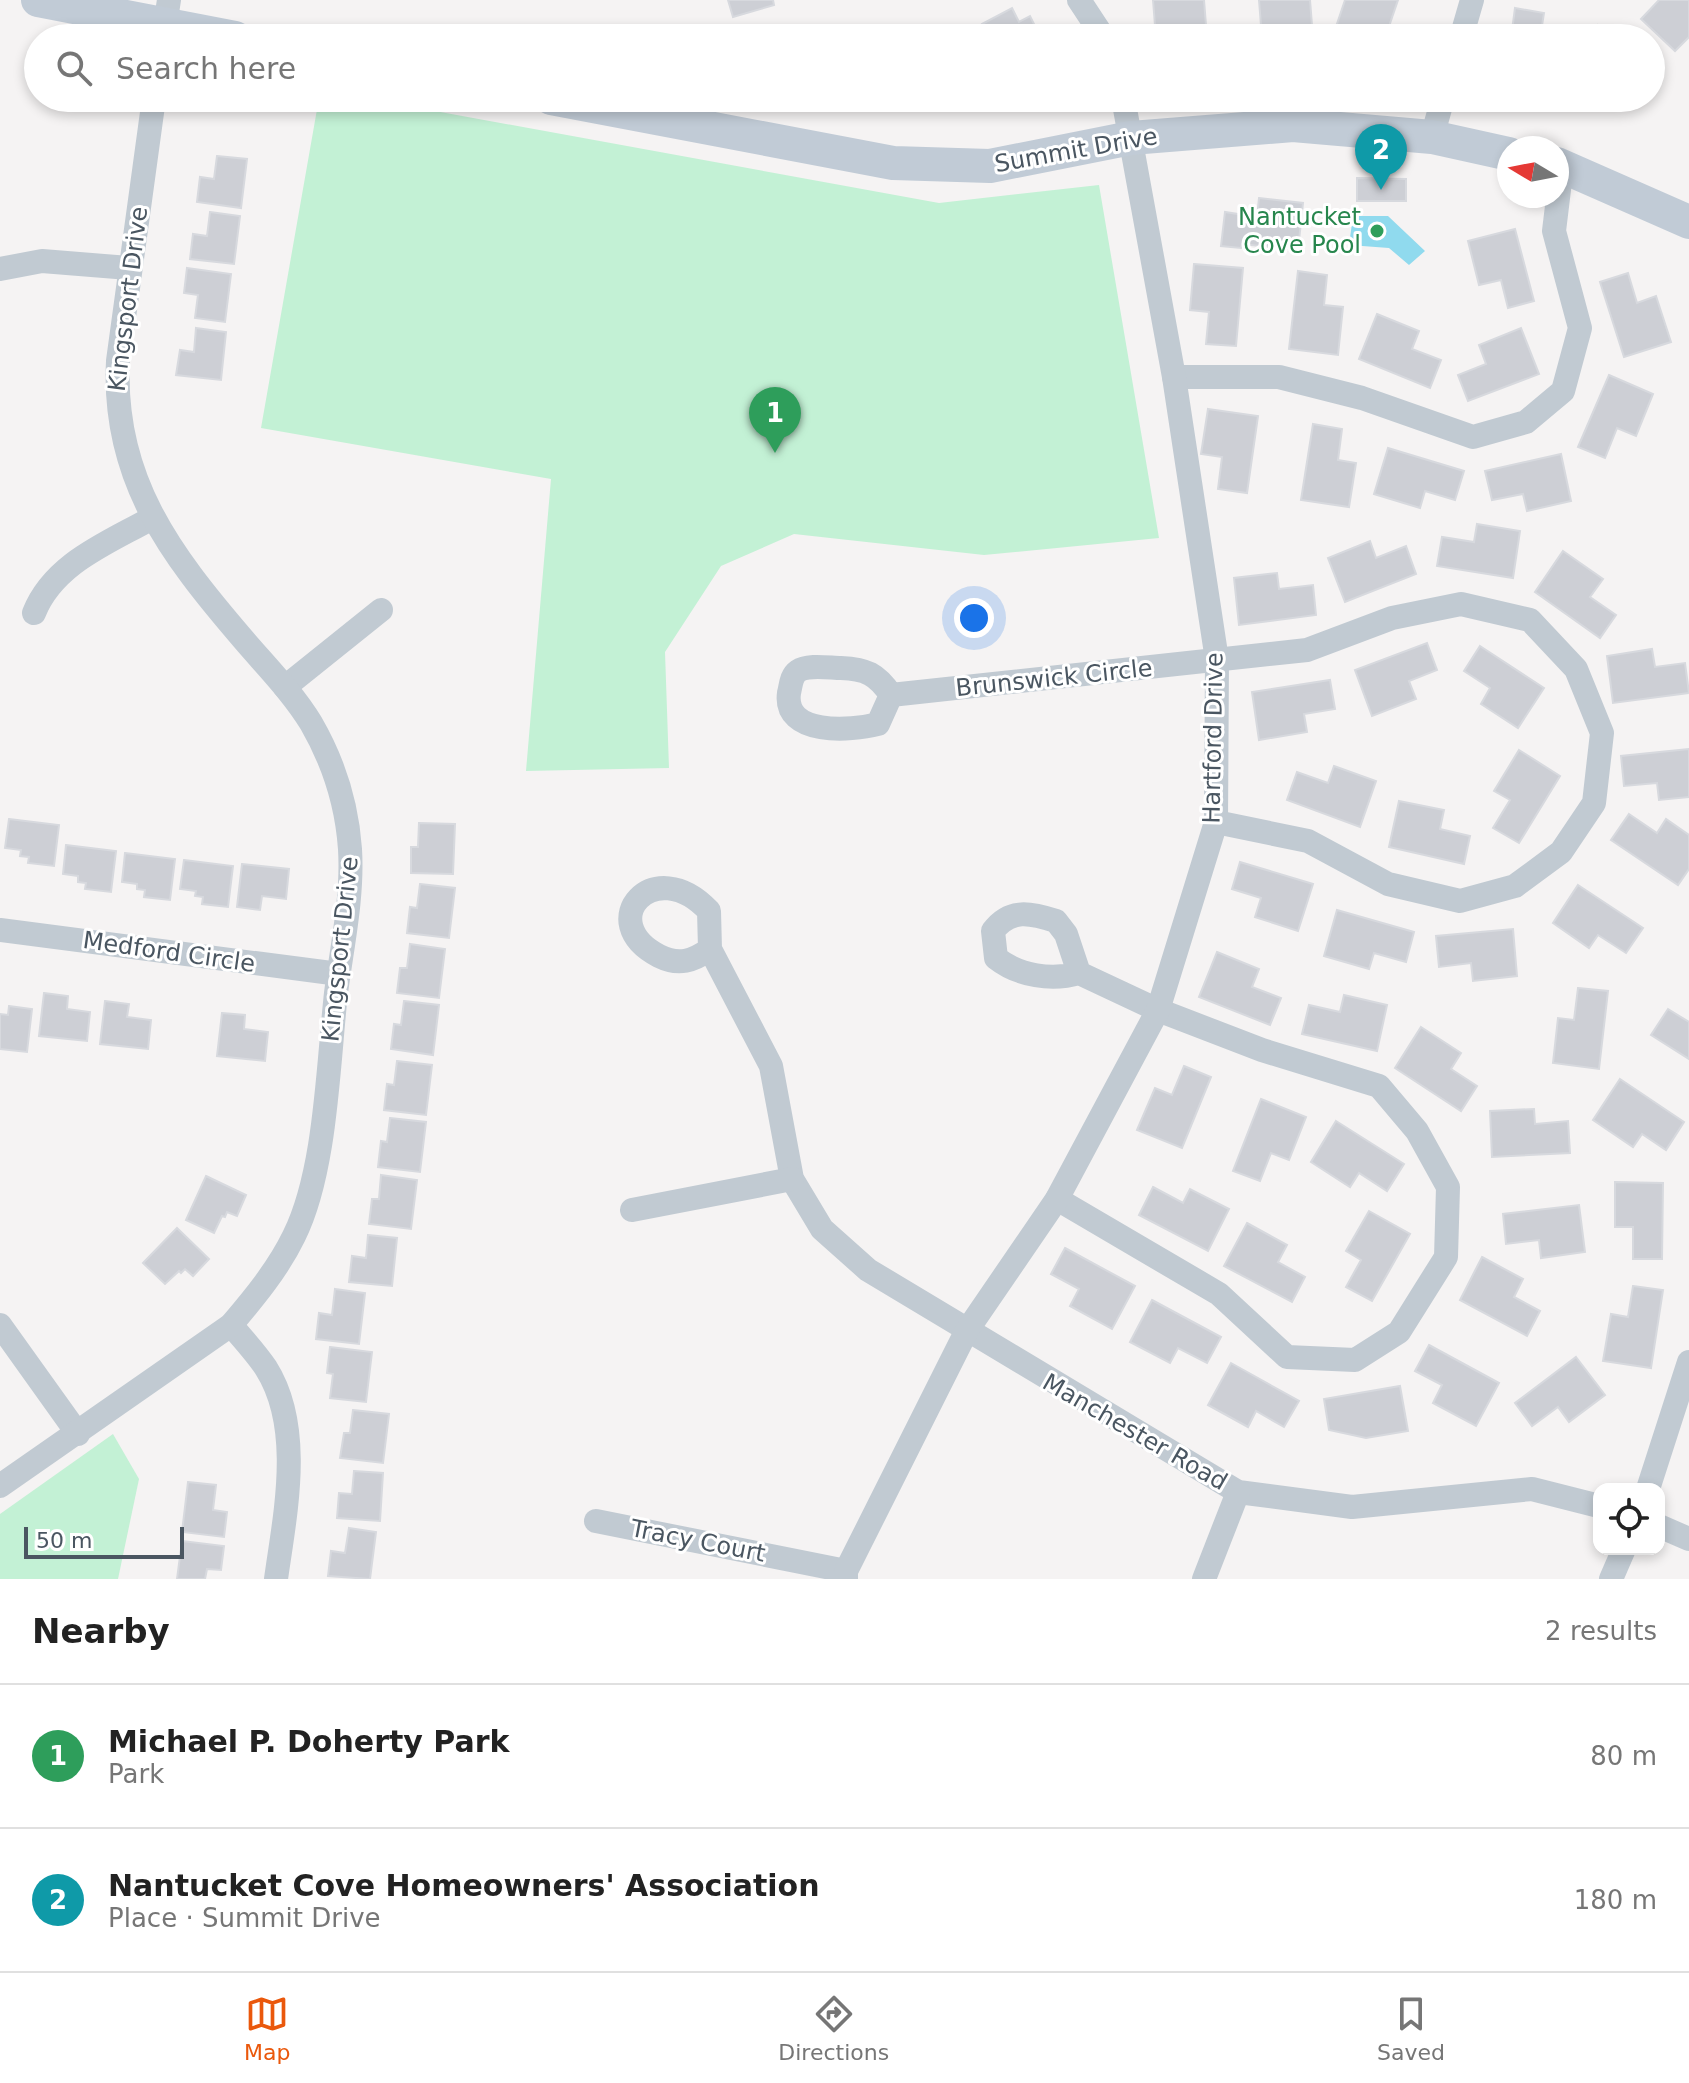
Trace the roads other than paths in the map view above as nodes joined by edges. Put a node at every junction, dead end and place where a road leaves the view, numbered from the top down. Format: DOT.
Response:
graph roads {
  1 [pos="38,0"];
  2 [pos="1079,0"];
  3 [pos="1472,0"];
  4 [pos="166,21"];
  5 [pos="1095,24"];
  6 [pos="1465,24"];
  7 [pos="152,112"];
  8 [pos="625,112"];
  9 [pos="1126,112"];
  10 [pos="1439,112"];
  11 [pos="1432,137"];
  12 [pos="1131,138"];
  13 [pos="1497,151"];
  14 [pos="1569,168"];
  15 [pos="1556,208"];
  16 [pos="1689,222"];
  17 [pos="129,268"];
  18 [pos="0,269"];
  19 [pos="1174,377"];
  20 [pos="152,518"];
  21 [pos="381,610"];
  22 [pos="34,613"];
  23 [pos="1217,660"];
  24 [pos="285,687"];
  25 [pos="891,695"];
  26 [pos="1216,822"];
  27 [pos="0,930"];
  28 [pos="710,949"];
  29 [pos="1079,973"];
  30 [pos="339,974"];
  31 [pos="1158,1010"];
  32 [pos="792,1179"];
  33 [pos="1057,1199"];
  34 [pos="632,1210"];
  35 [pos="0,1325"];
  36 [pos="231,1325"];
  37 [pos="966,1332"];
  38 [pos="1689,1362"];
  39 [pos="78,1434"];
  40 [pos="1650,1483"];
  41 [pos="0,1486"];
  42 [pos="1238,1492"];
  43 [pos="1593,1504"];
  44 [pos="596,1521"];
  45 [pos="1665,1529"];
  46 [pos="1689,1539"];
  47 [pos="1621,1555"];
  48 [pos="846,1575"];
  49 [pos="276,1579"];
  50 [pos="1204,1579"];
  51 [pos="1611,1579"];
  1 -- 4 [label="street"];
  2 -- 5 [label="street"];
  3 -- 6 [label="street"];
  7 -- 17 [label="street, Kingsport Drive"];
  8 -- 12 [label="street, Summit Drive"];
  9 -- 12 [label="street, Hartford Drive"];
  10 -- 11 [label="street"];
  11 -- 12 [label="street, Summit Drive"];
  11 -- 13 [label="street, Summit Drive"];
  12 -- 19 [label="street, Hartford Drive"];
  14 -- 16 [label="street"];
  15 -- 19 [label="street"];
  17 -- 18 [label="street"];
  17 -- 20 [label="street, Kingsport Drive"];
  19 -- 23 [label="street, Hartford Drive"];
  20 -- 22 [label="street"];
  20 -- 24 [label="street, Kingsport Drive"];
  21 -- 24 [label="street"];
  23 -- 25 [label="street, Brunswick Circle"];
  23 -- 26 [label="street, Hartford Drive"];
  23 -- 26 [label="street, Brunswick Circle"];
  24 -- 30 [label="street, Kingsport Drive"];
  26 -- 31 [label="street, Hartford Drive"];
  27 -- 30 [label="street, Medford Circle"];
  28 -- 32 [label="street"];
  29 -- 31 [label="street"];
  30 -- 36 [label="street, Kingsport Drive"];
  31 -- 33 [label="street, Hartford Drive"];
  31 -- 33 [label="street"];
  32 -- 34 [label="street"];
  32 -- 37 [label="street, Manchester Road"];
  33 -- 37 [label="street, Hartford Drive"];
  35 -- 39 [label="street"];
  36 -- 39 [label="street, Kingsport Drive"];
  36 -- 49 [label="street"];
  37 -- 42 [label="street, Manchester Road"];
  37 -- 48 [label="street, Hartford Drive"];
  38 -- 40 [label="street"];
  39 -- 41 [label="street, Kingsport Drive"];
  42 -- 43 [label="street, Manchester Road"];
  42 -- 50 [label="street"];
  44 -- 48 [label="street, Tracy Court"];
  45 -- 46 [label="street"];
  47 -- 51 [label="street"];
}
